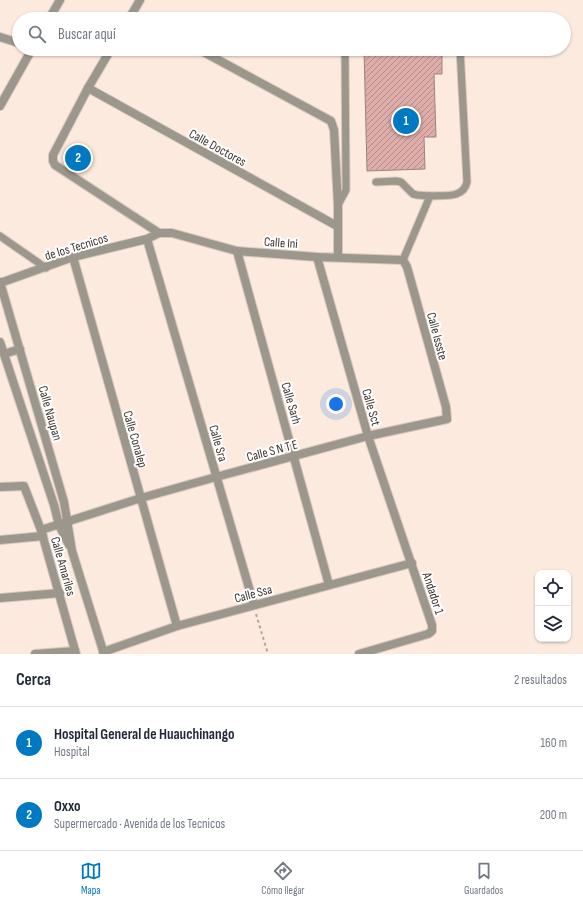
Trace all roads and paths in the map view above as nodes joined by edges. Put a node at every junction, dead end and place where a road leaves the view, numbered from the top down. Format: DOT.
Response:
graph roads {
  1 [pos="60,0"];
  2 [pos="140,0"];
  3 [pos="53,12"];
  4 [pos="132,12"];
  5 [pos="0,38"];
  6 [pos="12,41"];
  7 [pos="28,56"];
  8 [pos="107,56"];
  9 [pos="211,56"];
  10 [pos="345,56"];
  11 [pos="460,56"];
  12 [pos="88,88"];
  13 [pos="0,106"];
  14 [pos="376,182"];
  15 [pos="430,196"];
  16 [pos="338,205"];
  17 [pos="337,226"];
  18 [pos="159,233"];
  19 [pos="0,236"];
  20 [pos="147,239"];
  21 [pos="237,251"];
  22 [pos="317,256"];
  23 [pos="338,257"];
  24 [pos="73,258"];
  25 [pos="403,260"];
  26 [pos="46,268"];
  27 [pos="0,283"];
  28 [pos="0,342"];
  29 [pos="20,349"];
  30 [pos="4,354"];
  31 [pos="34,400"];
  32 [pos="20,404"];
  33 [pos="447,419"];
  34 [pos="368,436"];
  35 [pos="294,456"];
  36 [pos="56,475"];
  37 [pos="216,477"];
  38 [pos="45,478"];
  39 [pos="0,487"];
  40 [pos="141,498"];
  41 [pos="68,521"];
  42 [pos="59,525"];
  43 [pos="42,533"];
  44 [pos="0,540"];
  45 [pos="72,551"];
  46 [pos="412,563"];
  47 [pos="329,585"];
  48 [pos="60,593"];
  49 [pos="0,598"];
  50 [pos="254,605"];
  51 [pos="178,626"];
  52 [pos="76,652"];
  53 [pos="103,653"];
  54 [pos="367,653"];
  55 [pos="35,654"];
  56 [pos="268,654"];
  57 [pos="359,654"];
  1 -- 3 [label="street"];
  2 -- 4 [label="street"];
  5 -- 6 [label="street"];
  7 -- 13 [label="street"];
  8 -- 12 [label="street"];
  9 -- 16 [label="street"];
  10 -- 16 [label="lane"];
  11 -- 15 [label="lane"];
  12 -- 17 [label="street, Calle Doctores"];
  12 -- 18 [label="street"];
  14 -- 15 [label="lane"];
  15 -- 25 [label="lane"];
  16 -- 17 [label="street"];
  17 -- 23 [label="street"];
  18 -- 20 [label="street, de los Tecnicos"];
  18 -- 21 [label="street, Calle Ini"];
  19 -- 26 [label="lane"];
  20 -- 24 [label="street, de los Tecnicos"];
  20 -- 37 [label="street, Calle Sra"];
  21 -- 22 [label="street, Calle Ini"];
  21 -- 35 [label="street, Calle Sarh"];
  22 -- 23 [label="street, Calle Ini"];
  22 -- 34 [label="street, Calle Sct"];
  23 -- 25 [label="street, Calle Ini"];
  24 -- 26 [label="street, de los Tecnicos"];
  24 -- 40 [label="street, Calle Conalep"];
  25 -- 33 [label="street, Calle Issste"];
  26 -- 27 [label="street, de los Tecnicos"];
  27 -- 29 [label="street, Calle Naupan"];
  28 -- 30 [label="street, Calle Naupan"];
  29 -- 30 [label="street"];
  29 -- 31 [label="street, Calle Naupan"];
  30 -- 32 [label="street, Calle Naupan"];
  31 -- 32 [label="street"];
  31 -- 36 [label="street, Calle Naupan"];
  32 -- 38 [label="street, Calle Naupan"];
  33 -- 34 [label="street, Calle S N T E"];
  34 -- 35 [label="street, Calle S N T E"];
  34 -- 46 [label="street, Calle Sct"];
  35 -- 37 [label="street, Calle S N T E"];
  35 -- 47 [label="street, Calle Sarh"];
  36 -- 38 [label="street"];
  36 -- 41 [label="street, Calle Naupan"];
  37 -- 40 [label="street, Calle S N T E"];
  37 -- 50 [label="street, Calle Sra"];
  38 -- 42 [label="street, Calle Naupan"];
  39 -- 43 [label="street, Calle Amariles"];
  40 -- 41 [label="street, Calle S N T E"];
  40 -- 51 [label="street, Calle Conalep"];
  41 -- 42 [label="street, Calle S N T E"];
  41 -- 45 [label="street, Calle Naupan"];
  42 -- 43 [label="street, Calle S N T E"];
  42 -- 45 [label="street, Calle Naupan"];
  43 -- 44 [label="street, Calle S N T E"];
  43 -- 48 [label="street, Calle Amariles"];
  45 -- 53 [label="street, Calle Naupan"];
  46 -- 47 [label="street, Calle Ssa"];
  46 -- 54 [label="street, Andador 1"];
  47 -- 50 [label="street, Calle Ssa"];
  48 -- 49 [label="street"];
  48 -- 52 [label="street, Calle Amariles"];
  50 -- 51 [label="street, Calle Ssa"];
  50 -- 56 [label="path"];
  51 -- 53 [label="street, Calle Ssa"];
  52 -- 55 [label="street"];
  54 -- 57 [label="street"];
}
